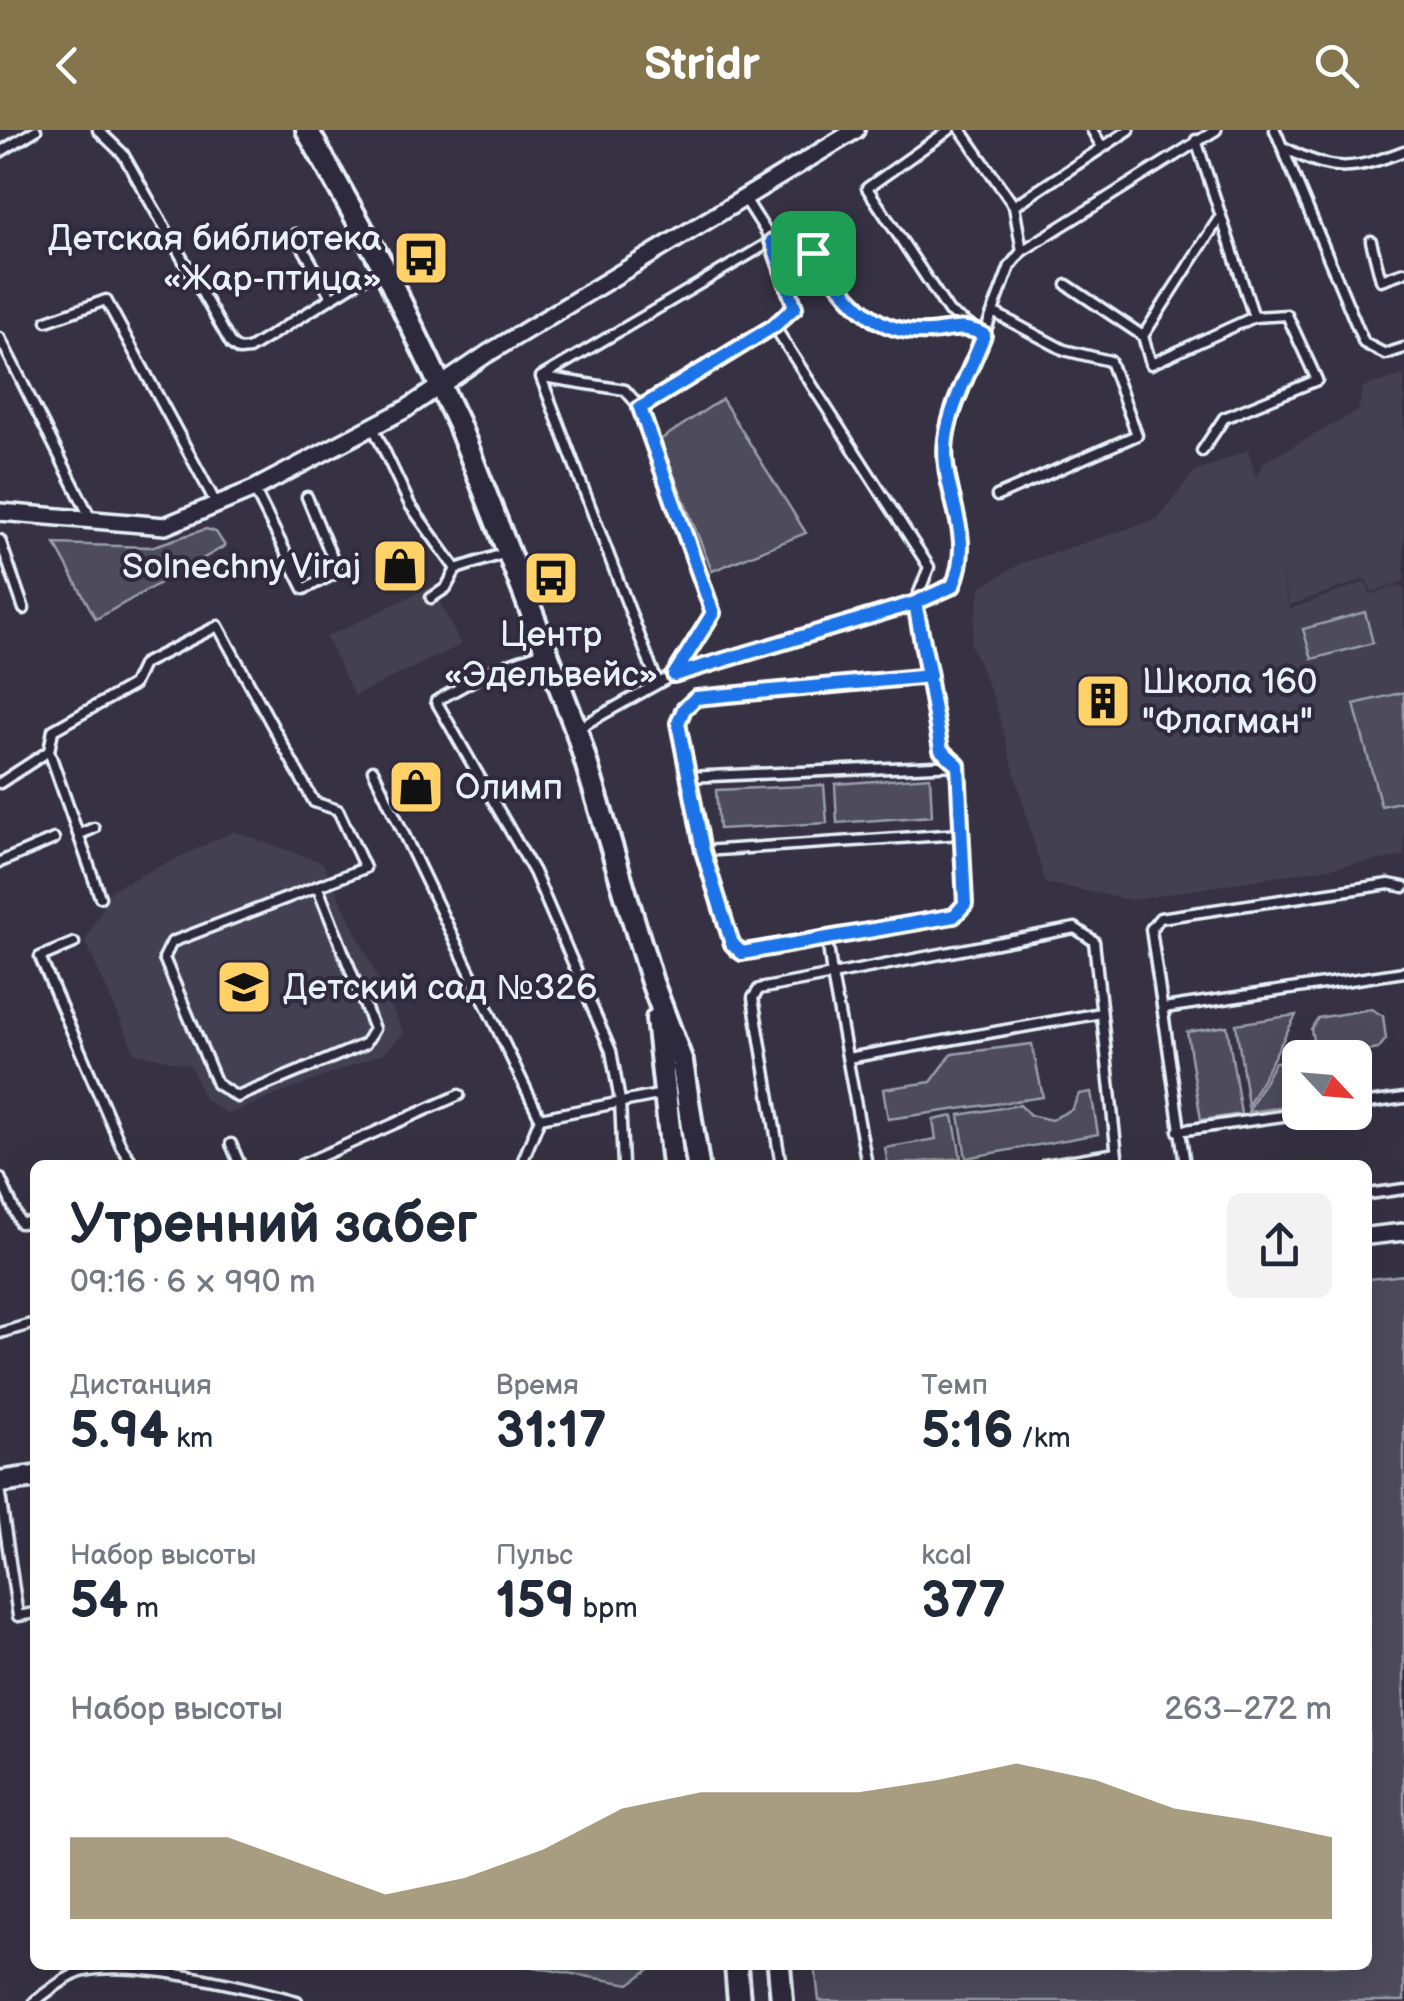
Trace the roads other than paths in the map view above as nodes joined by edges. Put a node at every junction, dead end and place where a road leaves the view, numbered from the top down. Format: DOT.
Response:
graph roads {
  1 [pos="36,130"];
  2 [pos="98,130"];
  3 [pos="307,130"];
  4 [pos="856,130"];
  5 [pos="950,130"];
  6 [pos="961,130"];
  7 [pos="1092,130"];
  8 [pos="1128,130"];
  9 [pos="1216,130"];
  10 [pos="1274,130"];
  11 [pos="1196,140"];
  12 [pos="1102,146"];
  13 [pos="1286,148"];
  14 [pos="1404,151"];
  15 [pos="0,152"];
  16 [pos="744,198"];
  17 [pos="1014,206"];
  18 [pos="1218,220"];
  19 [pos="295,234"];
  20 [pos="1371,240"];
  21 [pos="772,241"];
  22 [pos="1022,251"];
  23 [pos="382,266"];
  24 [pos="1404,272"];
  25 [pos="1067,285"];
  26 [pos="330,295"];
  27 [pos="993,312"];
  28 [pos="1254,318"];
  29 [pos="47,321"];
  30 [pos="774,326"];
  31 [pos="969,326"];
  32 [pos="984,335"];
  33 [pos="1144,336"];
  34 [pos="0,338"];
  35 [pos="1404,348"];
  36 [pos="541,377"];
  37 [pos="439,387"];
  38 [pos="640,408"];
  39 [pos="373,427"];
  40 [pos="1202,451"];
  41 [pos="254,488"];
  42 [pos="997,496"];
  43 [pos="307,497"];
  44 [pos="217,505"];
  45 [pos="0,512"];
  46 [pos="92,521"];
  47 [pos="0,540"];
  48 [pos="509,552"];
  49 [pos="456,569"];
  50 [pos="431,598"];
  51 [pos="915,603"];
  52 [pos="24,608"];
  53 [pos="546,651"];
  54 [pos="674,675"];
  55 [pos="930,676"];
  56 [pos="657,682"];
  57 [pos="576,730"];
  58 [pos="49,752"];
  59 [pos="958,765"];
  60 [pos="373,770"];
  61 [pos="688,777"];
  62 [pos="0,783"];
  63 [pos="94,828"];
  64 [pos="80,834"];
  65 [pos="960,834"];
  66 [pos="54,839"];
  67 [pos="703,851"];
  68 [pos="0,862"];
  69 [pos="1404,887"];
  70 [pos="318,888"];
  71 [pos="100,898"];
  72 [pos="827,938"];
  73 [pos="74,943"];
  74 [pos="1404,972"];
  75 [pos="832,974"];
  76 [pos="652,982"];
  77 [pos="1164,1008"];
  78 [pos="1101,1013"];
  79 [pos="848,1058"];
  80 [pos="668,1094"];
  81 [pos="459,1095"];
  82 [pos="1404,1098"];
  83 [pos="620,1100"];
  84 [pos="1372,1103"];
  85 [pos="1282,1116"];
  86 [pos="540,1118"];
  87 [pos="1178,1131"];
  88 [pos="231,1144"];
  89 [pos="1116,1153"];
  90 [pos="131,1160"];
  91 [pos="238,1160"];
  92 [pos="312,1160"];
  93 [pos="523,1160"];
  94 [pos="623,1160"];
  95 [pos="674,1160"];
  96 [pos="697,1160"];
  97 [pos="781,1160"];
  98 [pos="866,1160"];
  99 [pos="1075,1160"];
  100 [pos="1117,1160"];
  101 [pos="1184,1160"];
  102 [pos="0,1178"];
  103 [pos="1404,1189"];
  104 [pos="1372,1193"];
  105 [pos="30,1222"];
  106 [pos="1404,1232"];
  107 [pos="1372,1236"];
  108 [pos="30,1324"];
  109 [pos="0,1333"];
  110 [pos="30,1478"];
  111 [pos="0,1482"];
  112 [pos="0,1494"];
  113 [pos="30,1614"];
  114 [pos="94,1970"];
  115 [pos="123,1970"];
  116 [pos="736,1970"];
  117 [pos="779,1970"];
  118 [pos="35,2001"];
  119 [pos="297,2001"];
  120 [pos="738,2001"];
  121 [pos="782,2001"];
  1 -- 15 [label="lane"];
  2 -- 26 [label="lane"];
  3 -- 23 [label="main road"];
  4 -- 16 [label="street"];
  5 -- 31 [label="lane"];
  6 -- 17 [label="lane"];
  7 -- 12 [label="lane"];
  8 -- 12 [label="lane"];
  9 -- 11 [label="lane"];
  10 -- 13 [label="lane"];
  11 -- 18 [label="lane"];
  11 -- 22 [label="lane"];
  12 -- 17 [label="lane"];
  13 -- 14 [label="lane"];
  13 -- 35 [label="lane"];
  16 -- 21 [label="lane"];
  16 -- 37 [label="street"];
  17 -- 22 [label="lane"];
  18 -- 28 [label="lane"];
  18 -- 33 [label="lane"];
  19 -- 26 [label="lane"];
  20 -- 24 [label="lane"];
  21 -- 30 [label="lane"];
  21 -- 31 [label="lane"];
  21 -- 36 [label="lane"];
  22 -- 27 [label="lane"];
  23 -- 26 [label="lane"];
  23 -- 37 [label="main road"];
  25 -- 33 [label="lane"];
  27 -- 32 [label="lane"];
  27 -- 42 [label="lane"];
  28 -- 33 [label="lane"];
  28 -- 40 [label="lane"];
  29 -- 44 [label="lane"];
  30 -- 38 [label="lane"];
  30 -- 51 [label="lane"];
  31 -- 32 [label="lane"];
  32 -- 51 [label="lane"];
  34 -- 46 [label="lane"];
  36 -- 38 [label="lane"];
  36 -- 56 [label="lane"];
  37 -- 39 [label="street"];
  37 -- 48 [label="main road"];
  38 -- 54 [label="lane"];
  39 -- 41 [label="street"];
  39 -- 49 [label="lane"];
  41 -- 43 [label="lane"];
  41 -- 44 [label="street"];
  44 -- 46 [label="street"];
  45 -- 46 [label="street"];
  47 -- 52 [label="lane"];
  48 -- 49 [label="lane"];
  48 -- 53 [label="main road"];
  49 -- 50 [label="lane"];
  51 -- 54 [label="lane"];
  51 -- 55 [label="lane"];
  53 -- 57 [label="main road"];
  53 -- 83 [label="lane"];
  54 -- 56 [label="lane"];
  55 -- 59 [label="lane"];
  55 -- 61 [label="lane"];
  56 -- 57 [label="lane"];
  57 -- 76 [label="main road"];
  58 -- 62 [label="lane"];
  58 -- 64 [label="lane"];
  58 -- 70 [label="lane"];
  59 -- 61 [label="lane"];
  59 -- 65 [label="lane"];
  60 -- 86 [label="lane"];
  61 -- 67 [label="lane"];
  63 -- 64 [label="lane"];
  64 -- 71 [label="lane"];
  65 -- 67 [label="lane"];
  65 -- 72 [label="lane"];
  66 -- 68 [label="lane"];
  67 -- 72 [label="lane"];
  69 -- 77 [label="lane"];
  70 -- 70 [label="lane"];
  72 -- 75 [label="lane"];
  73 -- 90 [label="lane"];
  74 -- 77 [label="lane"];
  75 -- 78 [label="lane"];
  75 -- 79 [label="lane"];
  75 -- 97 [label="lane"];
  76 -- 80 [label="main road"];
  76 -- 96 [label="main road"];
  77 -- 87 [label="lane"];
  78 -- 79 [label="lane"];
  78 -- 89 [label="lane"];
  79 -- 98 [label="lane"];
  80 -- 83 [label="lane"];
  80 -- 95 [label="main road"];
  81 -- 92 [label="lane"];
  82 -- 84 [label="lane"];
  83 -- 86 [label="lane"];
  83 -- 94 [label="lane"];
  85 -- 87 [label="lane"];
  86 -- 93 [label="lane"];
  87 -- 101 [label="lane"];
  88 -- 91 [label="lane"];
  89 -- 99 [label="lane"];
  89 -- 100 [label="lane"];
  102 -- 105 [label="lane"];
  103 -- 104 [label="lane"];
  106 -- 107 [label="street"];
  108 -- 109 [label="lane"];
  110 -- 111 [label="main road"];
  112 -- 113 [label="lane"];
  114 -- 118 [label="lane"];
  115 -- 119 [label="lane"];
  116 -- 120 [label="main road"];
  117 -- 121 [label="main road"];
}
